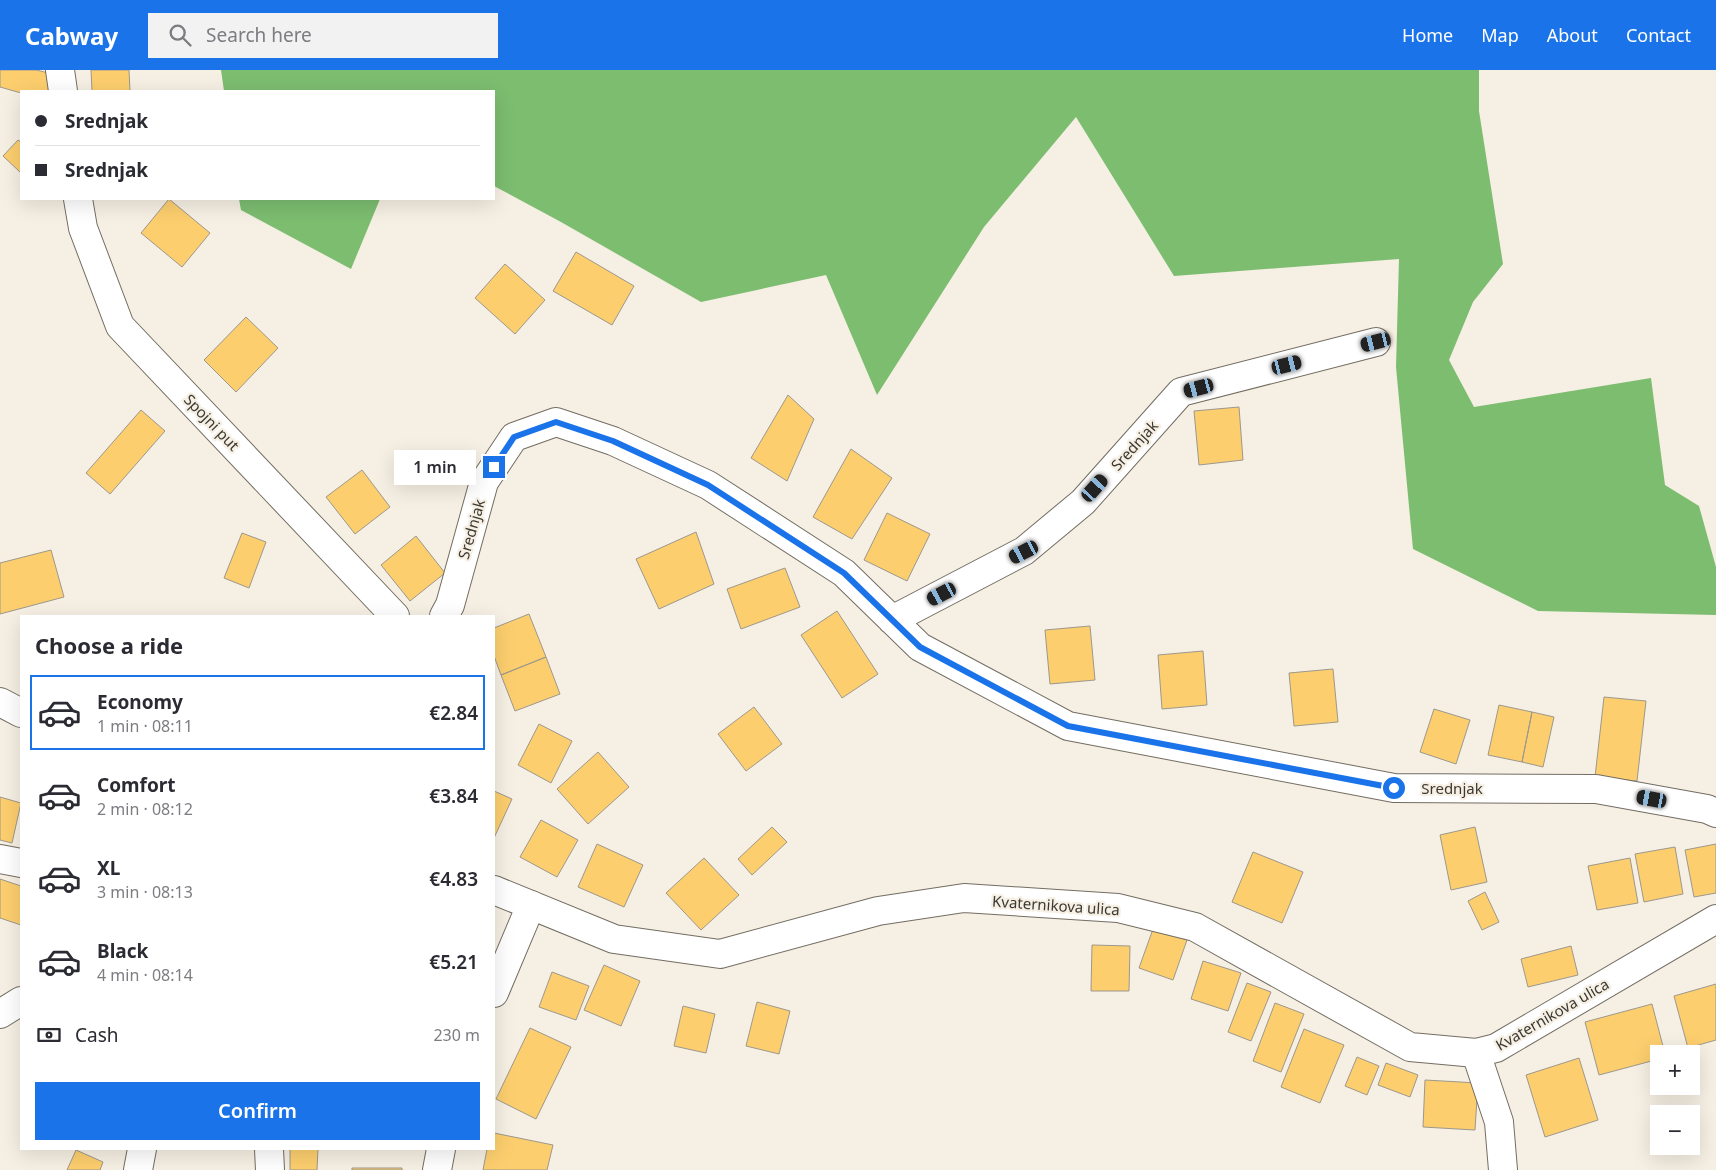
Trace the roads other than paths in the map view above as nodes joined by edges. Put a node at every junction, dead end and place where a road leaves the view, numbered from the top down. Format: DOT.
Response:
graph roads {
  1 [pos="60,70"];
  2 [pos="63,90"];
  3 [pos="78,200"];
  4 [pos="1376,342"];
  5 [pos="394,615"];
  6 [pos="445,615"];
  7 [pos="892,620"];
  8 [pos="0,702"];
  9 [pos="20,712"];
  10 [pos="1716,813"];
  11 [pos="0,859"];
  12 [pos="20,863"];
  13 [pos="495,890"];
  14 [pos="531,905"];
  15 [pos="1716,919"];
  16 [pos="495,991"];
  17 [pos="20,1003"];
  18 [pos="0,1014"];
  19 [pos="1476,1053"];
  20 [pos="142,1150"];
  21 [pos="269,1150"];
  22 [pos="440,1150"];
  23 [pos="138,1170"];
  24 [pos="270,1170"];
  25 [pos="436,1170"];
  26 [pos="1503,1170"];
  1 -- 2 [label="street"];
  3 -- 5 [label="street, Spojni put"];
  4 -- 7 [label="street, Srednjak"];
  6 -- 7 [label="street, Srednjak"];
  7 -- 10 [label="street, Srednjak"];
  8 -- 9 [label="street"];
  11 -- 12 [label="street"];
  13 -- 14 [label="street, Kvaternikova ulica"];
  14 -- 16 [label="street"];
  14 -- 19 [label="street, Kvaternikova ulica"];
  15 -- 19 [label="street, Kvaternikova ulica"];
  17 -- 18 [label="street"];
  19 -- 26 [label="street"];
  20 -- 23 [label="street"];
  21 -- 24 [label="street"];
  22 -- 25 [label="street"];
}
